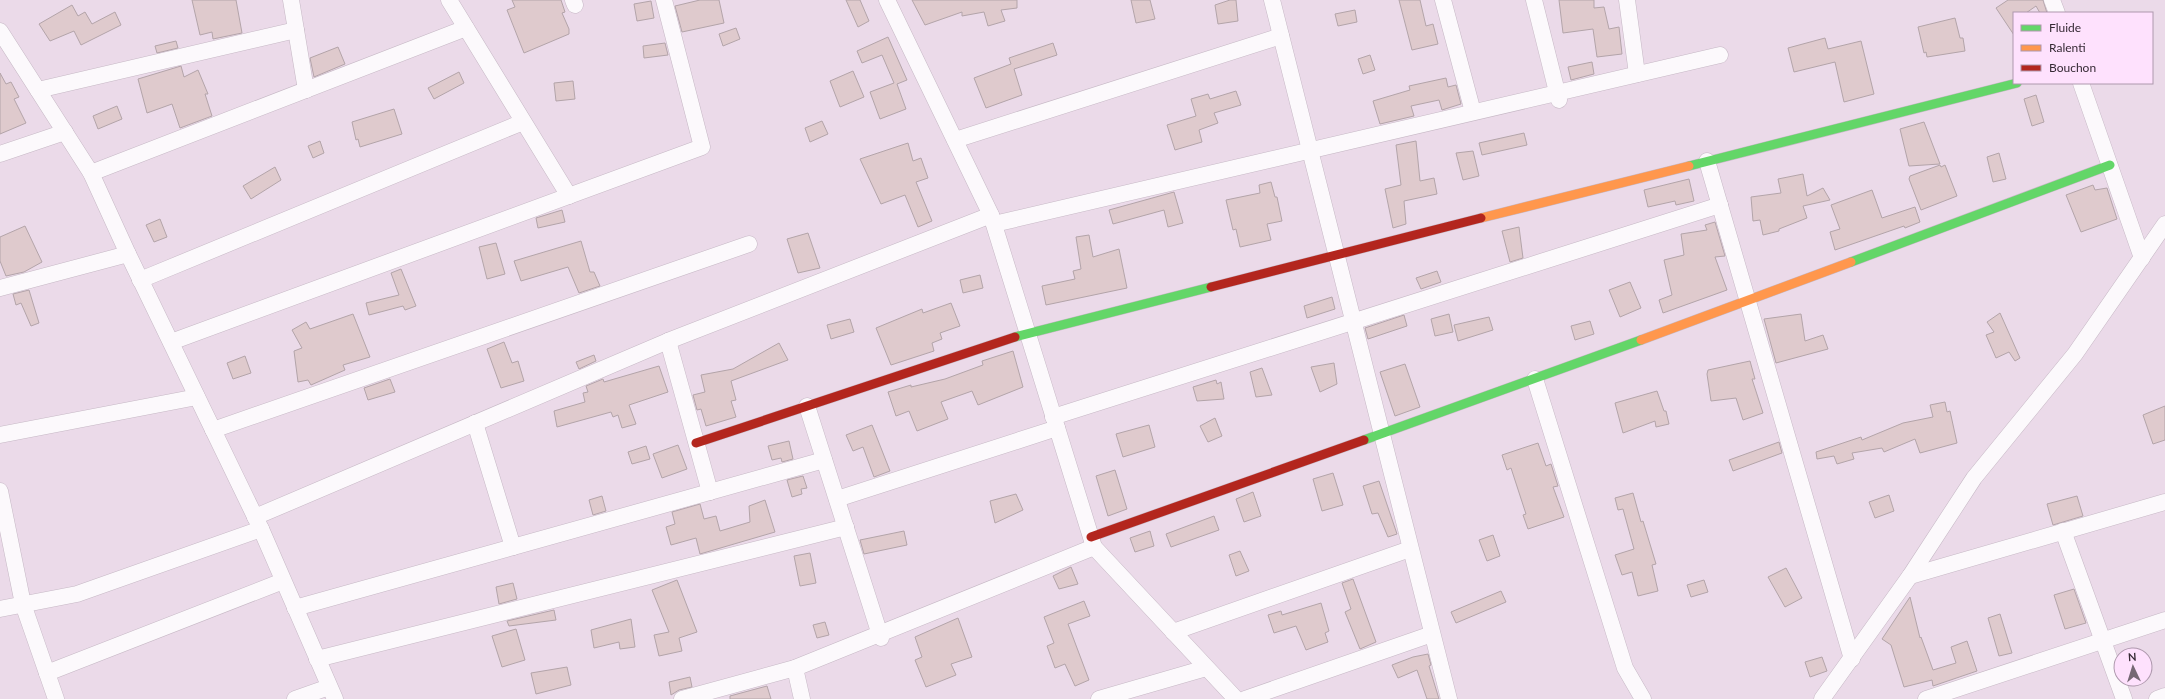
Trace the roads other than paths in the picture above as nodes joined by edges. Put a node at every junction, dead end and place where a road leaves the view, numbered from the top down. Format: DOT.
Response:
graph roads {
  1 [pos="291,0"];
  2 [pos="448,0"];
  3 [pos="664,0"];
  4 [pos="886,0"];
  5 [pos="1272,0"];
  6 [pos="1443,0"];
  7 [pos="1534,0"];
  8 [pos="1627,0"];
  9 [pos="2052,0"];
  10 [pos="2057,12"];
  11 [pos="466,28"];
  12 [pos="296,30"];
  13 [pos="1281,36"];
  14 [pos="2,40"];
  15 [pos="1720,55"];
  16 [pos="1637,74"];
  17 [pos="2013,84"];
  18 [pos="2081,84"];
  19 [pos="38,90"];
  20 [pos="306,90"];
  21 [pos="1558,96"];
  22 [pos="1473,112"];
  23 [pos="523,122"];
  24 [pos="65,132"];
  25 [pos="955,140"];
  26 [pos="1310,150"];
  27 [pos="0,154"];
  28 [pos="1707,161"];
  29 [pos="2110,165"];
  30 [pos="91,173"];
  31 [pos="568,196"];
  32 [pos="1720,204"];
  33 [pos="992,219"];
  34 [pos="2165,224"];
  35 [pos="749,244"];
  36 [pos="128,254"];
  37 [pos="1336,256"];
  38 [pos="2142,258"];
  39 [pos="140,280"];
  40 [pos="0,288"];
  41 [pos="1748,300"];
  42 [pos="1353,322"];
  43 [pos="1028,333"];
  44 [pos="668,341"];
  45 [pos="171,342"];
  46 [pos="1536,379"];
  47 [pos="197,396"];
  48 [pos="807,406"];
  49 [pos="1055,422"];
  50 [pos="475,423"];
  51 [pos="213,430"];
  52 [pos="1381,434"];
  53 [pos="0,435"];
  54 [pos="696,443"];
  55 [pos="824,460"];
  56 [pos="0,491"];
  57 [pos="710,492"];
  58 [pos="837,499"];
  59 [pos="2165,502"];
  60 [pos="258,523"];
  61 [pos="846,527"];
  62 [pos="2063,531"];
  63 [pos="1092,542"];
  64 [pos="513,547"];
  65 [pos="1410,549"];
  66 [pos="1910,576"];
  67 [pos="283,581"];
  68 [pos="23,604"];
  69 [pos="295,608"];
  70 [pos="0,609"];
  71 [pos="2165,620"];
  72 [pos="1172,632"];
  73 [pos="1432,634"];
  74 [pos="880,636"];
  75 [pos="2103,640"];
  76 [pos="317,659"];
  77 [pos="1852,659"];
  78 [pos="795,668"];
  79 [pos="1206,668"];
  80 [pos="47,673"];
  81 [pos="332,693"];
  82 [pos="2165,696"];
  83 [pos="56,699"];
  84 [pos="295,699"];
  85 [pos="682,699"];
  86 [pos="802,699"];
  87 [pos="1099,699"];
  88 [pos="1236,699"];
  89 [pos="1245,699"];
  90 [pos="1449,699"];
  91 [pos="1643,699"];
  92 [pos="1822,699"];
  93 [pos="1926,699"];
  94 [pos="2124,699"];
  95 [pos="2157,699"];
  1 -- 12 [label="street"];
  2 -- 11 [label="street"];
  3 -- 31 [label="street"];
  4 -- 25 [label="street"];
  5 -- 13 [label="street"];
  6 -- 22 [label="street"];
  7 -- 21 [label="street"];
  8 -- 16 [label="street"];
  9 -- 10 [label="street"];
  11 -- 20 [label="street"];
  11 -- 23 [label="street"];
  12 -- 19 [label="street"];
  12 -- 20 [label="street"];
  13 -- 25 [label="street"];
  13 -- 26 [label="street"];
  14 -- 19 [label="street"];
  15 -- 16 [label="street"];
  16 -- 21 [label="street"];
  17 -- 28 [label="street"];
  18 -- 29 [label="street"];
  19 -- 24 [label="street"];
  20 -- 30 [label="street"];
  21 -- 22 [label="street"];
  22 -- 26 [label="street"];
  23 -- 31 [label="street"];
  23 -- 39 [label="street"];
  24 -- 27 [label="street"];
  24 -- 30 [label="street"];
  25 -- 33 [label="street"];
  26 -- 33 [label="street"];
  26 -- 37 [label="street"];
  28 -- 32 [label="street"];
  28 -- 37 [label="street"];
  29 -- 38 [label="street"];
  29 -- 41 [label="street"];
  30 -- 36 [label="street"];
  31 -- 45 [label="street"];
  32 -- 41 [label="street"];
  32 -- 42 [label="street"];
  33 -- 43 [label="street"];
  33 -- 44 [label="street"];
  34 -- 38 [label="street"];
  35 -- 51 [label="street"];
  36 -- 39 [label="street"];
  36 -- 40 [label="street"];
  37 -- 42 [label="street"];
  37 -- 43 [label="street"];
  38 -- 66 [label="street"];
  39 -- 45 [label="street"];
  41 -- 46 [label="street"];
  41 -- 77 [label="street"];
  42 -- 49 [label="street"];
  42 -- 52 [label="street"];
  43 -- 48 [label="street"];
  43 -- 49 [label="street"];
  44 -- 50 [label="street"];
  44 -- 54 [label="street"];
  45 -- 47 [label="street"];
  46 -- 52 [label="street"];
  46 -- 91 [label="street"];
  47 -- 51 [label="street"];
  47 -- 53 [label="street"];
  48 -- 54 [label="street"];
  48 -- 55 [label="street"];
  49 -- 58 [label="street"];
  49 -- 63 [label="street"];
  50 -- 60 [label="street"];
  50 -- 64 [label="street"];
  51 -- 60 [label="street"];
  52 -- 63 [label="street"];
  52 -- 65 [label="street"];
  54 -- 57 [label="street"];
  55 -- 57 [label="street"];
  55 -- 58 [label="street"];
  56 -- 68 [label="street"];
  57 -- 64 [label="street"];
  58 -- 61 [label="street"];
  59 -- 62 [label="street"];
  60 -- 67 [label="street"];
  60 -- 68 [label="street"];
  61 -- 74 [label="street"];
  61 -- 76 [label="street"];
  62 -- 66 [label="street"];
  62 -- 75 [label="street"];
  63 -- 72 [label="street"];
  63 -- 74 [label="street"];
  64 -- 69 [label="street"];
  65 -- 72 [label="street"];
  65 -- 73 [label="street"];
  66 -- 77 [label="street"];
  67 -- 69 [label="street"];
  67 -- 80 [label="street"];
  68 -- 70 [label="street"];
  68 -- 80 [label="street"];
  69 -- 76 [label="street"];
  71 -- 75 [label="street"];
  72 -- 79 [label="street"];
  73 -- 89 [label="street"];
  73 -- 90 [label="street"];
  74 -- 78 [label="street"];
  75 -- 93 [label="street"];
  75 -- 94 [label="street"];
  76 -- 81 [label="street"];
  77 -- 92 [label="street"];
  78 -- 85 [label="street"];
  78 -- 86 [label="street"];
  79 -- 87 [label="street"];
  79 -- 88 [label="street"];
  80 -- 83 [label="street"];
  81 -- 84 [label="street"];
  82 -- 95 [label="street"];
}
